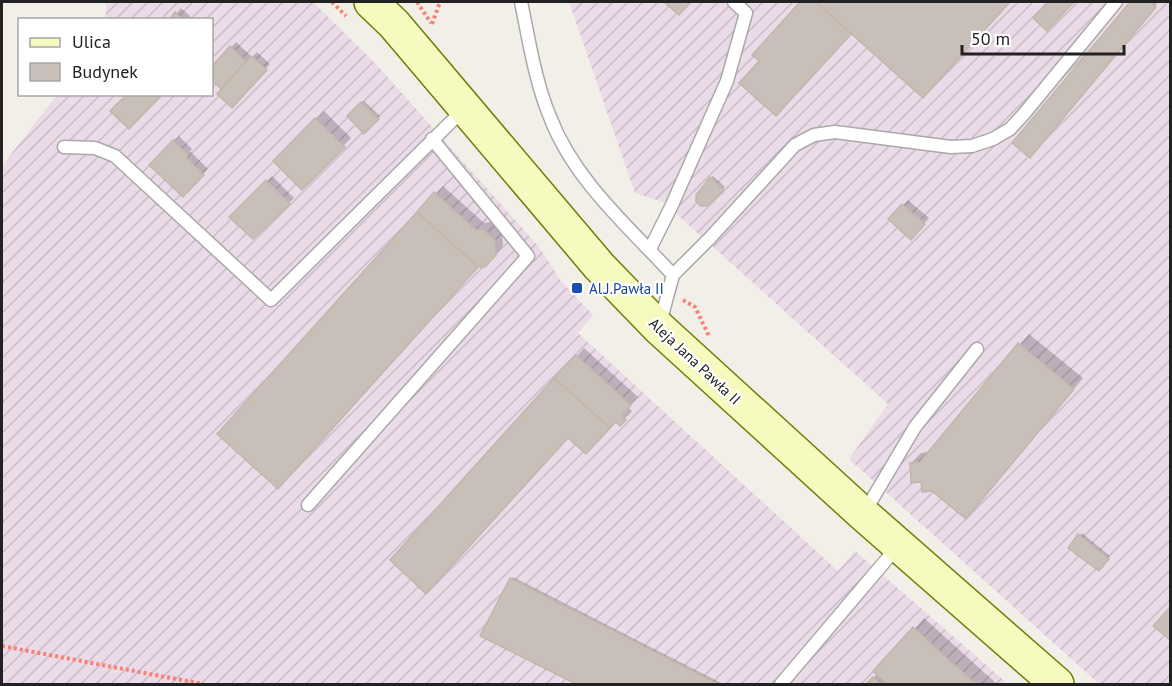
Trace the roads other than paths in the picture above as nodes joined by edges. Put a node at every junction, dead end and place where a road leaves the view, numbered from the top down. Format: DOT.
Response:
graph roads {
  1 [pos="371,2"];
  2 [pos="521,2"];
  3 [pos="734,2"];
  4 [pos="1116,2"];
  5 [pos="465,109"];
  6 [pos="432,139"];
  7 [pos="64,147"];
  8 [pos="650,249"];
  9 [pos="673,274"];
  10 [pos="658,328"];
  11 [pos="977,349"];
  12 [pos="308,505"];
  13 [pos="863,514"];
  14 [pos="898,545"];
  15 [pos="781,684"];
  16 [pos="1057,684"];
  1 -- 5 [label="main road, Aleja Jana Pawła II"];
  2 -- 8 [label="lane"];
  3 -- 8 [label="lane"];
  4 -- 9 [label="lane"];
  5 -- 6 [label="lane"];
  5 -- 10 [label="main road, Aleja Jana Pawła II"];
  6 -- 7 [label="lane"];
  6 -- 12 [label="lane"];
  8 -- 9 [label="lane"];
  9 -- 10 [label="lane"];
  10 -- 13 [label="main road, Aleja Jana Pawła II"];
  11 -- 13 [label="lane"];
  13 -- 14 [label="main road, Aleja Jana Pawła II"];
  14 -- 15 [label="lane"];
  14 -- 16 [label="main road, Aleja Jana Pawła II"];
}
